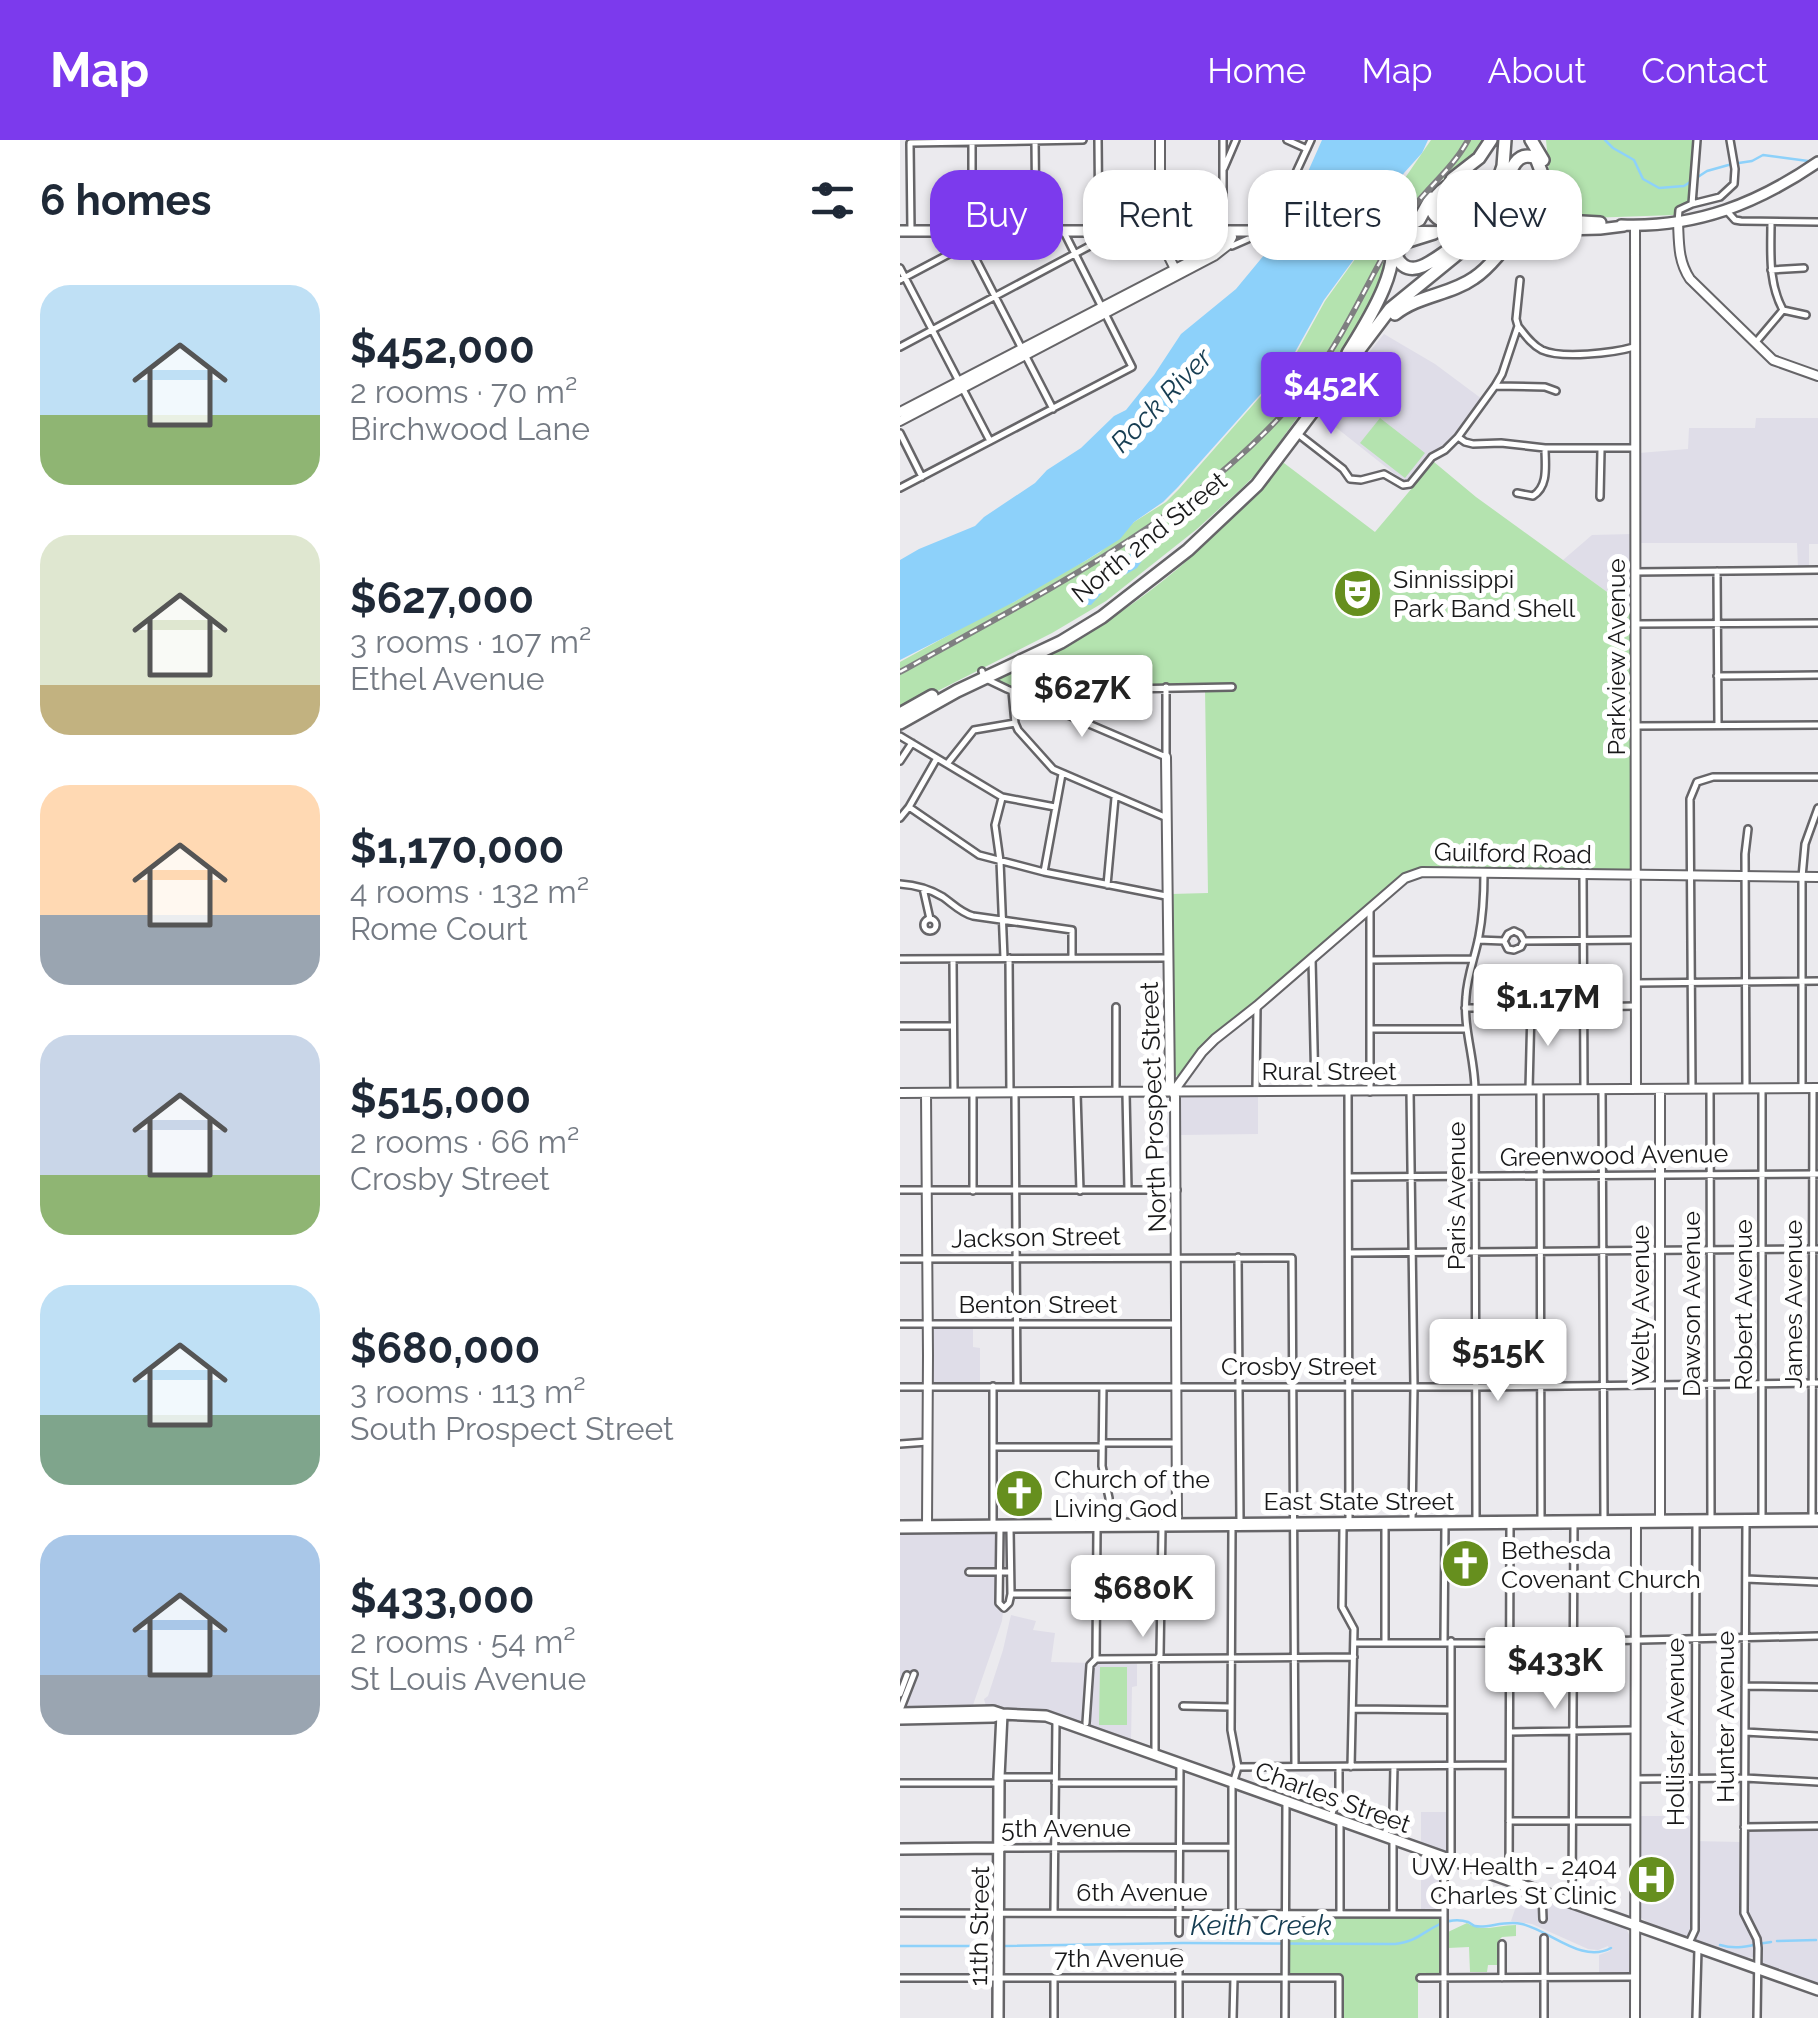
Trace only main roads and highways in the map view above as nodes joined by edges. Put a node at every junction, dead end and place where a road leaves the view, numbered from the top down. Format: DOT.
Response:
graph roads {
  1 [pos="1491,140"];
  2 [pos="1508,140"];
  3 [pos="1531,140"];
  4 [pos="1818,162"];
  5 [pos="1501,170"];
  6 [pos="1491,216"];
  7 [pos="1417,221"];
  8 [pos="1582,223"];
  9 [pos="1600,224"];
  10 [pos="1629,225"];
  11 [pos="905,230"];
  12 [pos="1582,230"];
  13 [pos="1248,231"];
  14 [pos="1434,233"];
  15 [pos="1437,233"];
  16 [pos="1417,234"];
  17 [pos="1437,259"];
  18 [pos="1390,260"];
  19 [pos="1445,260"];
  20 [pos="1447,260"];
  21 [pos="1455,260"];
  22 [pos="1491,260"];
  23 [pos="1494,260"];
  24 [pos="1348,353"];
  25 [pos="1299,428"];
  26 [pos="983,674"];
  27 [pos="900,714"];
  28 [pos="900,723"];
  29 [pos="1815,1520"];
  30 [pos="900,1527"];
  31 [pos="900,1714"];
  32 [pos="1002,1714"];
  33 [pos="1000,1848"];
  34 [pos="900,1850"];
  35 [pos="1818,1990"];
  36 [pos="998,2018"];
  1 -- 7 [label="main road"];
  2 -- 5 [label="main road, North 2nd Street"];
  3 -- 9 [label="main road"];
  4 -- 10 [label="main road"];
  6 -- 6 [label="main road"];
  8 -- 9 [label="main road"];
  9 -- 10 [label="main road"];
  10 -- 12 [label="main road"];
  11 -- 13 [label="main road"];
  14 -- 15 [label="main road"];
  14 -- 16 [label="main road"];
  14 -- 17 [label="main road"];
  18 -- 24 [label="main road"];
  19 -- 24 [label="main road, North 2nd Street"];
  20 -- 25 [label="main road, North 2nd Street"];
  21 -- 22 [label="main road"];
  23 -- 25 [label="main road"];
  24 -- 26 [label="main road, North 2nd Street"];
  25 -- 26 [label="main road, North 2nd Street"];
  26 -- 27 [label="main road, North 2nd Street"];
  26 -- 28 [label="main road, North 2nd Street"];
  29 -- 30 [label="main road, East State Street"];
  31 -- 32 [label="main road, Charles Street"];
  32 -- 33 [label="main road, 11th Street"];
  32 -- 35 [label="main road, Charles Street"];
  33 -- 34 [label="main road, 5th Avenue"];
  33 -- 36 [label="main road, 11th Street"];
}
